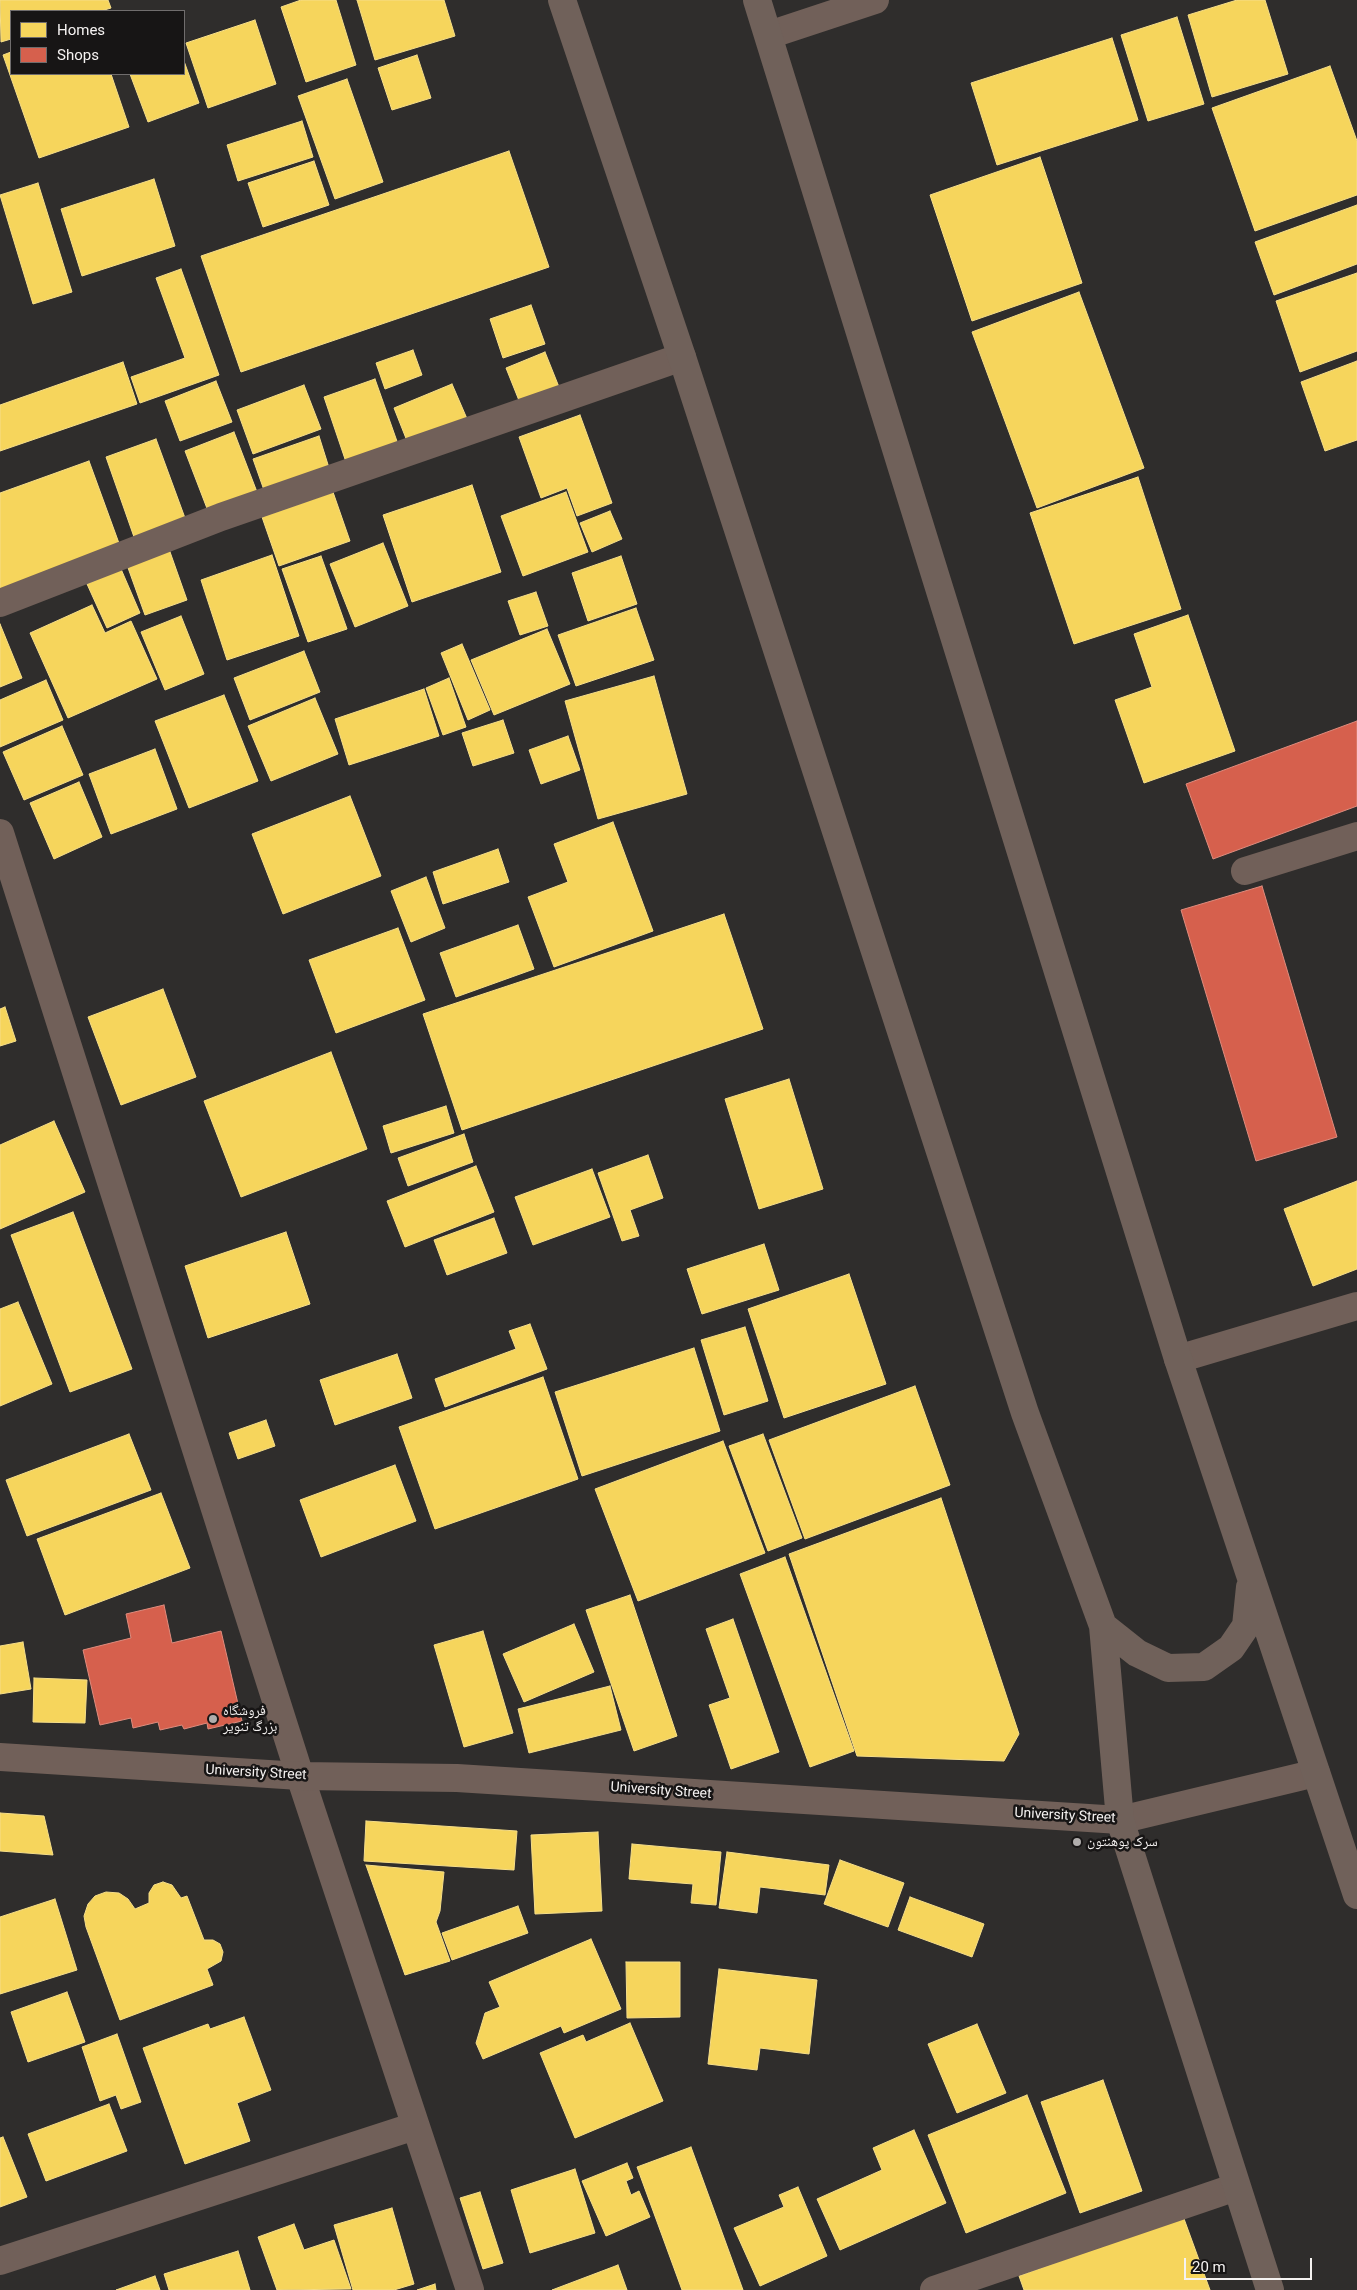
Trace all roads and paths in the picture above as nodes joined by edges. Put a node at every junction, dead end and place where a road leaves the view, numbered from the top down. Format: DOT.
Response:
graph roads {
  1 [pos="562,0"];
  2 [pos="758,0"];
  3 [pos="875,0"];
  4 [pos="769,35"];
  5 [pos="682,357"];
  6 [pos="0,603"];
  7 [pos="0,833"];
  8 [pos="1357,836"];
  9 [pos="1245,871"];
  10 [pos="1357,1306"];
  11 [pos="1178,1359"];
  12 [pos="1251,1576"];
  13 [pos="1103,1626"];
  14 [pos="0,1757"];
  15 [pos="1316,1773"];
  16 [pos="300,1776"];
  17 [pos="1120,1820"];
  18 [pos="1357,1894"];
  19 [pos="415,2126"];
  20 [pos="1236,2188"];
  21 [pos="0,2261"];
  22 [pos="470,2290"];
  23 [pos="934,2290"];
  24 [pos="1270,2290"];
  1 -- 5 [label="main road"];
  2 -- 4 [label="main road"];
  3 -- 4 [label="street"];
  4 -- 11 [label="main road"];
  5 -- 6 [label="street"];
  5 -- 13 [label="main road"];
  7 -- 16 [label="street"];
  8 -- 9 [label="street"];
  10 -- 11 [label="street"];
  11 -- 12 [label="main road"];
  12 -- 13 [label="main road"];
  12 -- 15 [label="main road"];
  13 -- 17 [label="main road"];
  14 -- 16 [label="street, University Street"];
  15 -- 17 [label="street, University Street"];
  15 -- 18 [label="main road"];
  16 -- 17 [label="street, University Street"];
  16 -- 19 [label="street"];
  17 -- 20 [label="main road"];
  19 -- 21 [label="street"];
  19 -- 22 [label="street"];
  20 -- 23 [label="street"];
  20 -- 24 [label="main road"];
}
